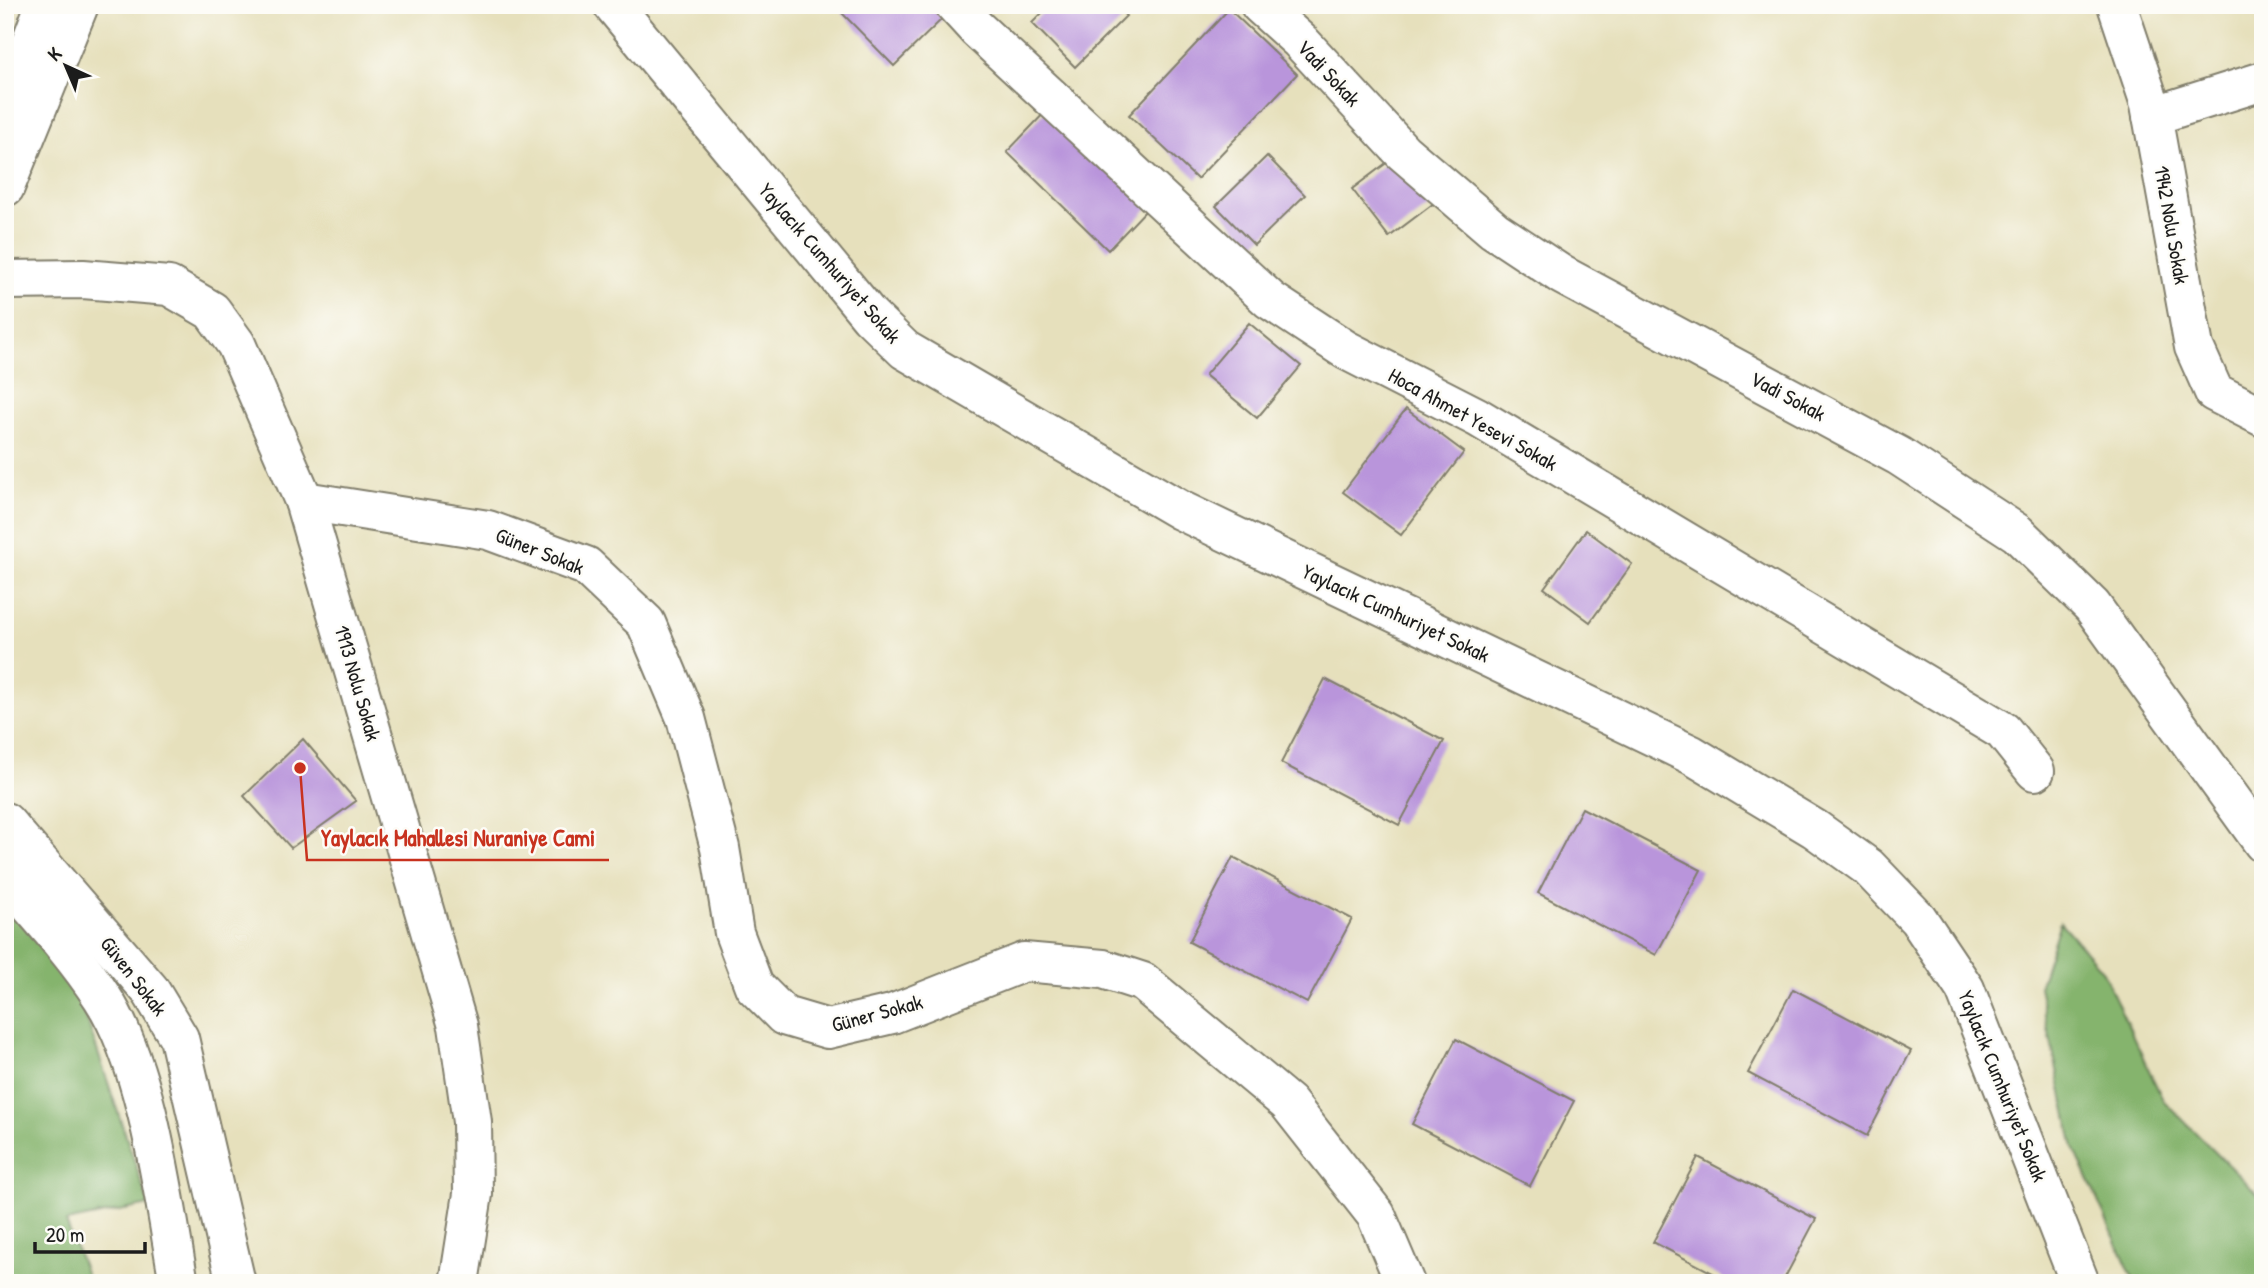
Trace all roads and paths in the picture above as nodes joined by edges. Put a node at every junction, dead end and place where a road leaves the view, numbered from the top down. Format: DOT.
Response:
graph roads {
  1 [pos="45,5"];
  2 [pos="79,5"];
  3 [pos="613,5"];
  4 [pos="955,5"];
  5 [pos="1260,5"];
  6 [pos="2117,5"];
  7 [pos="2263,81"];
  8 [pos="5,112"];
  9 [pos="2152,116"];
  10 [pos="5,187"];
  11 [pos="5,280"];
  12 [pos="2263,417"];
  13 [pos="304,501"];
  14 [pos="2035,771"];
  15 [pos="5,822"];
  16 [pos="2263,843"];
  17 [pos="5,877"];
  18 [pos="179,1283"];
  19 [pos="236,1283"];
  20 [pos="459,1283"];
  21 [pos="1405,1283"];
  22 [pos="2080,1283"];
  1 -- 8 [label="street"];
  2 -- 10 [label="street"];
  3 -- 22 [label="street, Yaylacık Cumhuriyet Sokak"];
  4 -- 14 [label="street, Hoca Ahmet Yesevi Sokak"];
  5 -- 16 [label="street, Vadi Sokak"];
  6 -- 9 [label="street, 1942 Nolu Sokak"];
  7 -- 9 [label="street"];
  9 -- 12 [label="street, 1942 Nolu Sokak"];
  11 -- 13 [label="street, 1913 Nolu Sokak"];
  13 -- 20 [label="street, 1913 Nolu Sokak"];
  13 -- 21 [label="street, Güner Sokak"];
  15 -- 19 [label="street, Güven Sokak"];
  17 -- 18 [label="street, Güven Sokak"];
}
